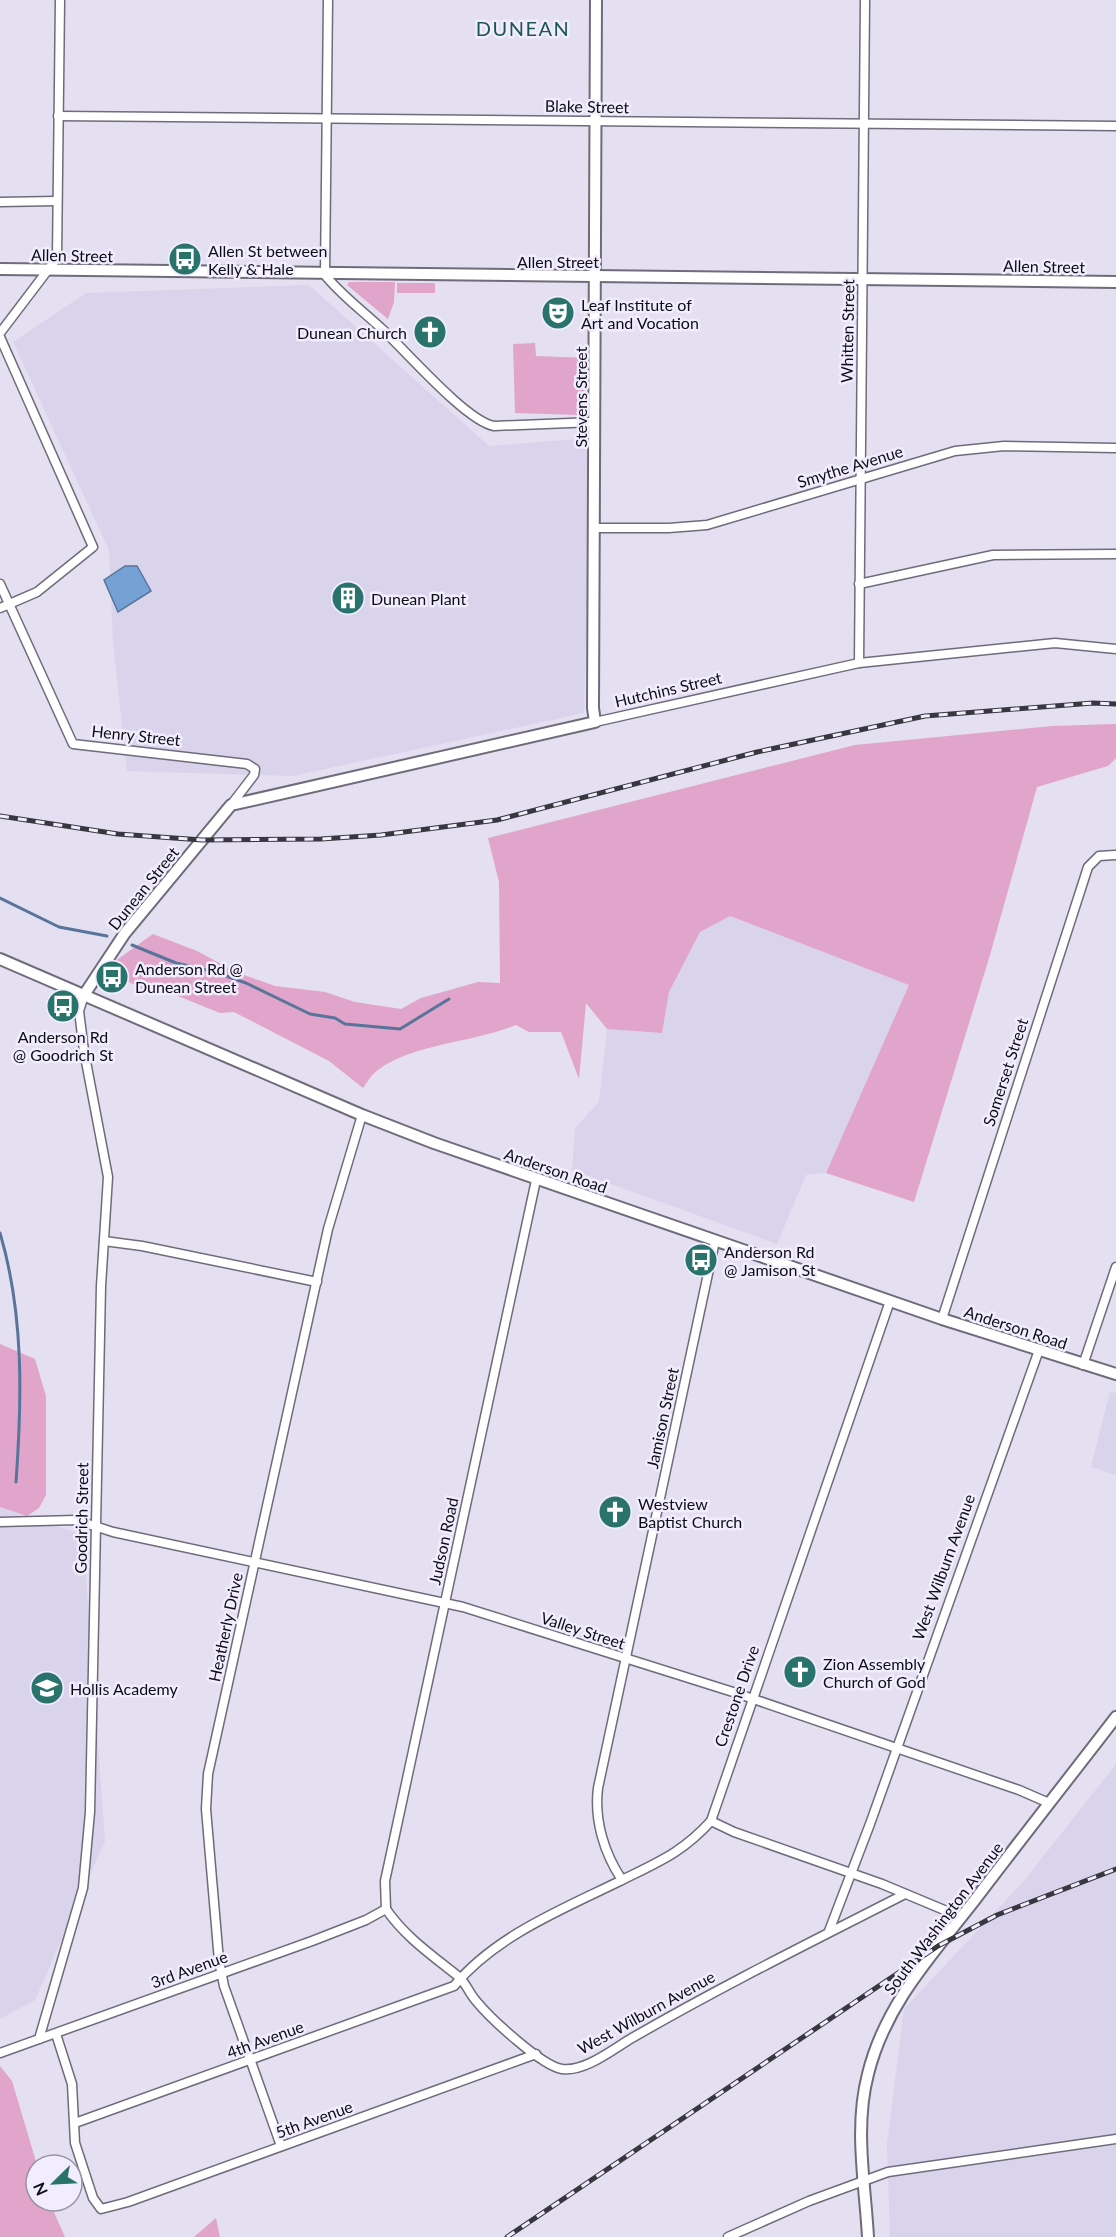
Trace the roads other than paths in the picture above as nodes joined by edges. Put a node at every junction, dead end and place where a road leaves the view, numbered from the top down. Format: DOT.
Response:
graph roads {
  1 [pos="60,0"];
  2 [pos="328,0"];
  3 [pos="596,0"];
  4 [pos="865,0"];
  5 [pos="58,116"];
  6 [pos="326,118"];
  7 [pos="596,121"];
  8 [pos="864,123"];
  9 [pos="1116,126"];
  10 [pos="57,201"];
  11 [pos="0,202"];
  12 [pos="0,269"];
  13 [pos="51,270"];
  14 [pos="325,275"];
  15 [pos="595,276"];
  16 [pos="862,279"];
  17 [pos="1116,282"];
  18 [pos="0,335"];
  19 [pos="594,422"];
  20 [pos="1116,448"];
  21 [pos="860,478"];
  22 [pos="595,528"];
  23 [pos="1116,554"];
  24 [pos="0,584"];
  25 [pos="859,584"];
  26 [pos="9,604"];
  27 [pos="0,608"];
  28 [pos="1116,649"];
  29 [pos="859,663"];
  30 [pos="595,722"];
  31 [pos="231,805"];
  32 [pos="1116,854"];
  33 [pos="0,959"];
  34 [pos="84,995"];
  35 [pos="362,1115"];
  36 [pos="536,1180"];
  37 [pos="104,1241"];
  38 [pos="714,1241"];
  39 [pos="1116,1267"];
  40 [pos="317,1282"];
  41 [pos="890,1300"];
  42 [pos="942,1319"];
  43 [pos="1039,1350"];
  44 [pos="1083,1365"];
  45 [pos="1116,1374"];
  46 [pos="0,1522"];
  47 [pos="95,1526"];
  48 [pos="254,1562"];
  49 [pos="446,1604"];
  50 [pos="626,1660"];
  51 [pos="751,1698"];
  52 [pos="1116,1717"];
  53 [pos="897,1749"];
  54 [pos="1049,1803"];
  55 [pos="711,1821"];
  56 [pos="851,1874"];
  57 [pos="622,1880"];
  58 [pos="906,1894"];
  59 [pos="386,1909"];
  60 [pos="961,1917"];
  61 [pos="829,1931"];
  62 [pos="222,1973"];
  63 [pos="461,1978"];
  64 [pos="56,2034"];
  65 [pos="39,2039"];
  66 [pos="0,2053"];
  67 [pos="536,2054"];
  68 [pos="251,2060"];
  69 [pos="75,2123"];
  70 [pos="1116,2139"];
  71 [pos="281,2146"];
  72 [pos="864,2180"];
  73 [pos="728,2237"];
  74 [pos="868,2237"];
  1 -- 5 [label="street"];
  2 -- 6 [label="street"];
  3 -- 7 [label="street, Stevens Street"];
  4 -- 8 [label="street, Whitten Street"];
  5 -- 6 [label="street, Blake Street"];
  5 -- 10 [label="street"];
  6 -- 7 [label="street, Blake Street"];
  6 -- 14 [label="street"];
  7 -- 8 [label="street, Blake Street"];
  7 -- 15 [label="street, Stevens Street"];
  8 -- 9 [label="street, Blake Street"];
  8 -- 16 [label="street, Whitten Street"];
  10 -- 11 [label="street"];
  10 -- 13 [label="street"];
  12 -- 13 [label="street, Allen Street"];
  13 -- 14 [label="street, Allen Street"];
  13 -- 18 [label="street"];
  14 -- 15 [label="street, Allen Street"];
  14 -- 19 [label="street"];
  15 -- 16 [label="street, Allen Street"];
  15 -- 19 [label="street, Stevens Street"];
  16 -- 17 [label="street, Allen Street"];
  16 -- 21 [label="street, Whitten Street"];
  18 -- 26 [label="street"];
  19 -- 22 [label="street, Stevens Street"];
  20 -- 21 [label="street, Smythe Avenue"];
  21 -- 22 [label="street, Smythe Avenue"];
  21 -- 25 [label="street, Whitten Street"];
  22 -- 30 [label="street, Stevens Street"];
  23 -- 25 [label="street"];
  24 -- 26 [label="street, Henry Street"];
  25 -- 29 [label="street, Whitten Street"];
  26 -- 27 [label="street"];
  26 -- 31 [label="street, Henry Street"];
  28 -- 29 [label="street, Hutchins Street"];
  29 -- 30 [label="street, Hutchins Street"];
  30 -- 31 [label="street, Hutchins Street"];
  31 -- 34 [label="street, Dunean Street"];
  32 -- 42 [label="street, Somerset Street"];
  33 -- 34 [label="street, Anderson Road"];
  34 -- 35 [label="street, Anderson Road"];
  34 -- 37 [label="street, Goodrich Street"];
  35 -- 36 [label="street, Anderson Road"];
  35 -- 40 [label="street, Heatherly Drive"];
  36 -- 38 [label="street, Anderson Road"];
  36 -- 49 [label="street, Judson Road"];
  37 -- 40 [label="street"];
  37 -- 47 [label="street, Goodrich Street"];
  38 -- 41 [label="street, Anderson Road"];
  38 -- 50 [label="street, Jamison Street"];
  39 -- 44 [label="street"];
  40 -- 48 [label="street, Heatherly Drive"];
  41 -- 42 [label="street, Anderson Road"];
  41 -- 51 [label="street, Crestone Drive"];
  42 -- 43 [label="street, Anderson Road"];
  43 -- 44 [label="street, Anderson Road"];
  43 -- 53 [label="street, West Wilburn Avenue"];
  44 -- 45 [label="street, Anderson Road"];
  46 -- 47 [label="street, Valley Street"];
  47 -- 48 [label="street, Valley Street"];
  47 -- 65 [label="street, Goodrich Street"];
  48 -- 49 [label="street, Valley Street"];
  48 -- 62 [label="street, Heatherly Drive"];
  49 -- 50 [label="street, Valley Street"];
  49 -- 59 [label="street, Judson Road"];
  50 -- 51 [label="street, Valley Street"];
  50 -- 57 [label="street, Jamison Street"];
  51 -- 53 [label="street, Valley Street"];
  51 -- 55 [label="street, Crestone Drive"];
  52 -- 54 [label="street, South Washington Avenue"];
  53 -- 54 [label="street, Valley Street"];
  53 -- 56 [label="street, West Wilburn Avenue"];
  54 -- 60 [label="street, South Washington Avenue"];
  55 -- 56 [label="street"];
  55 -- 57 [label="street, Crestone Drive"];
  56 -- 58 [label="street"];
  56 -- 61 [label="street, West Wilburn Avenue"];
  57 -- 63 [label="street, Crestone Drive"];
  58 -- 60 [label="street"];
  58 -- 61 [label="street, West Wilburn Avenue"];
  59 -- 62 [label="street, 3rd Avenue"];
  59 -- 63 [label="street, West Wilburn Avenue"];
  60 -- 72 [label="street, South Washington Avenue"];
  61 -- 67 [label="street, West Wilburn Avenue"];
  62 -- 64 [label="street, 3rd Avenue"];
  62 -- 68 [label="street, Heatherly Drive"];
  63 -- 67 [label="street, West Wilburn Avenue"];
  63 -- 68 [label="street, 4th Avenue"];
  64 -- 65 [label="street, 3rd Avenue"];
  64 -- 69 [label="street"];
  65 -- 66 [label="street, 3rd Avenue"];
  67 -- 71 [label="street, 5th Avenue"];
  68 -- 69 [label="street, 4th Avenue"];
  68 -- 71 [label="street, Heatherly Drive"];
  69 -- 71 [label="street, 5th Avenue"];
  70 -- 72 [label="street"];
  72 -- 73 [label="street"];
  72 -- 74 [label="street, South Washington Avenue"];
}
